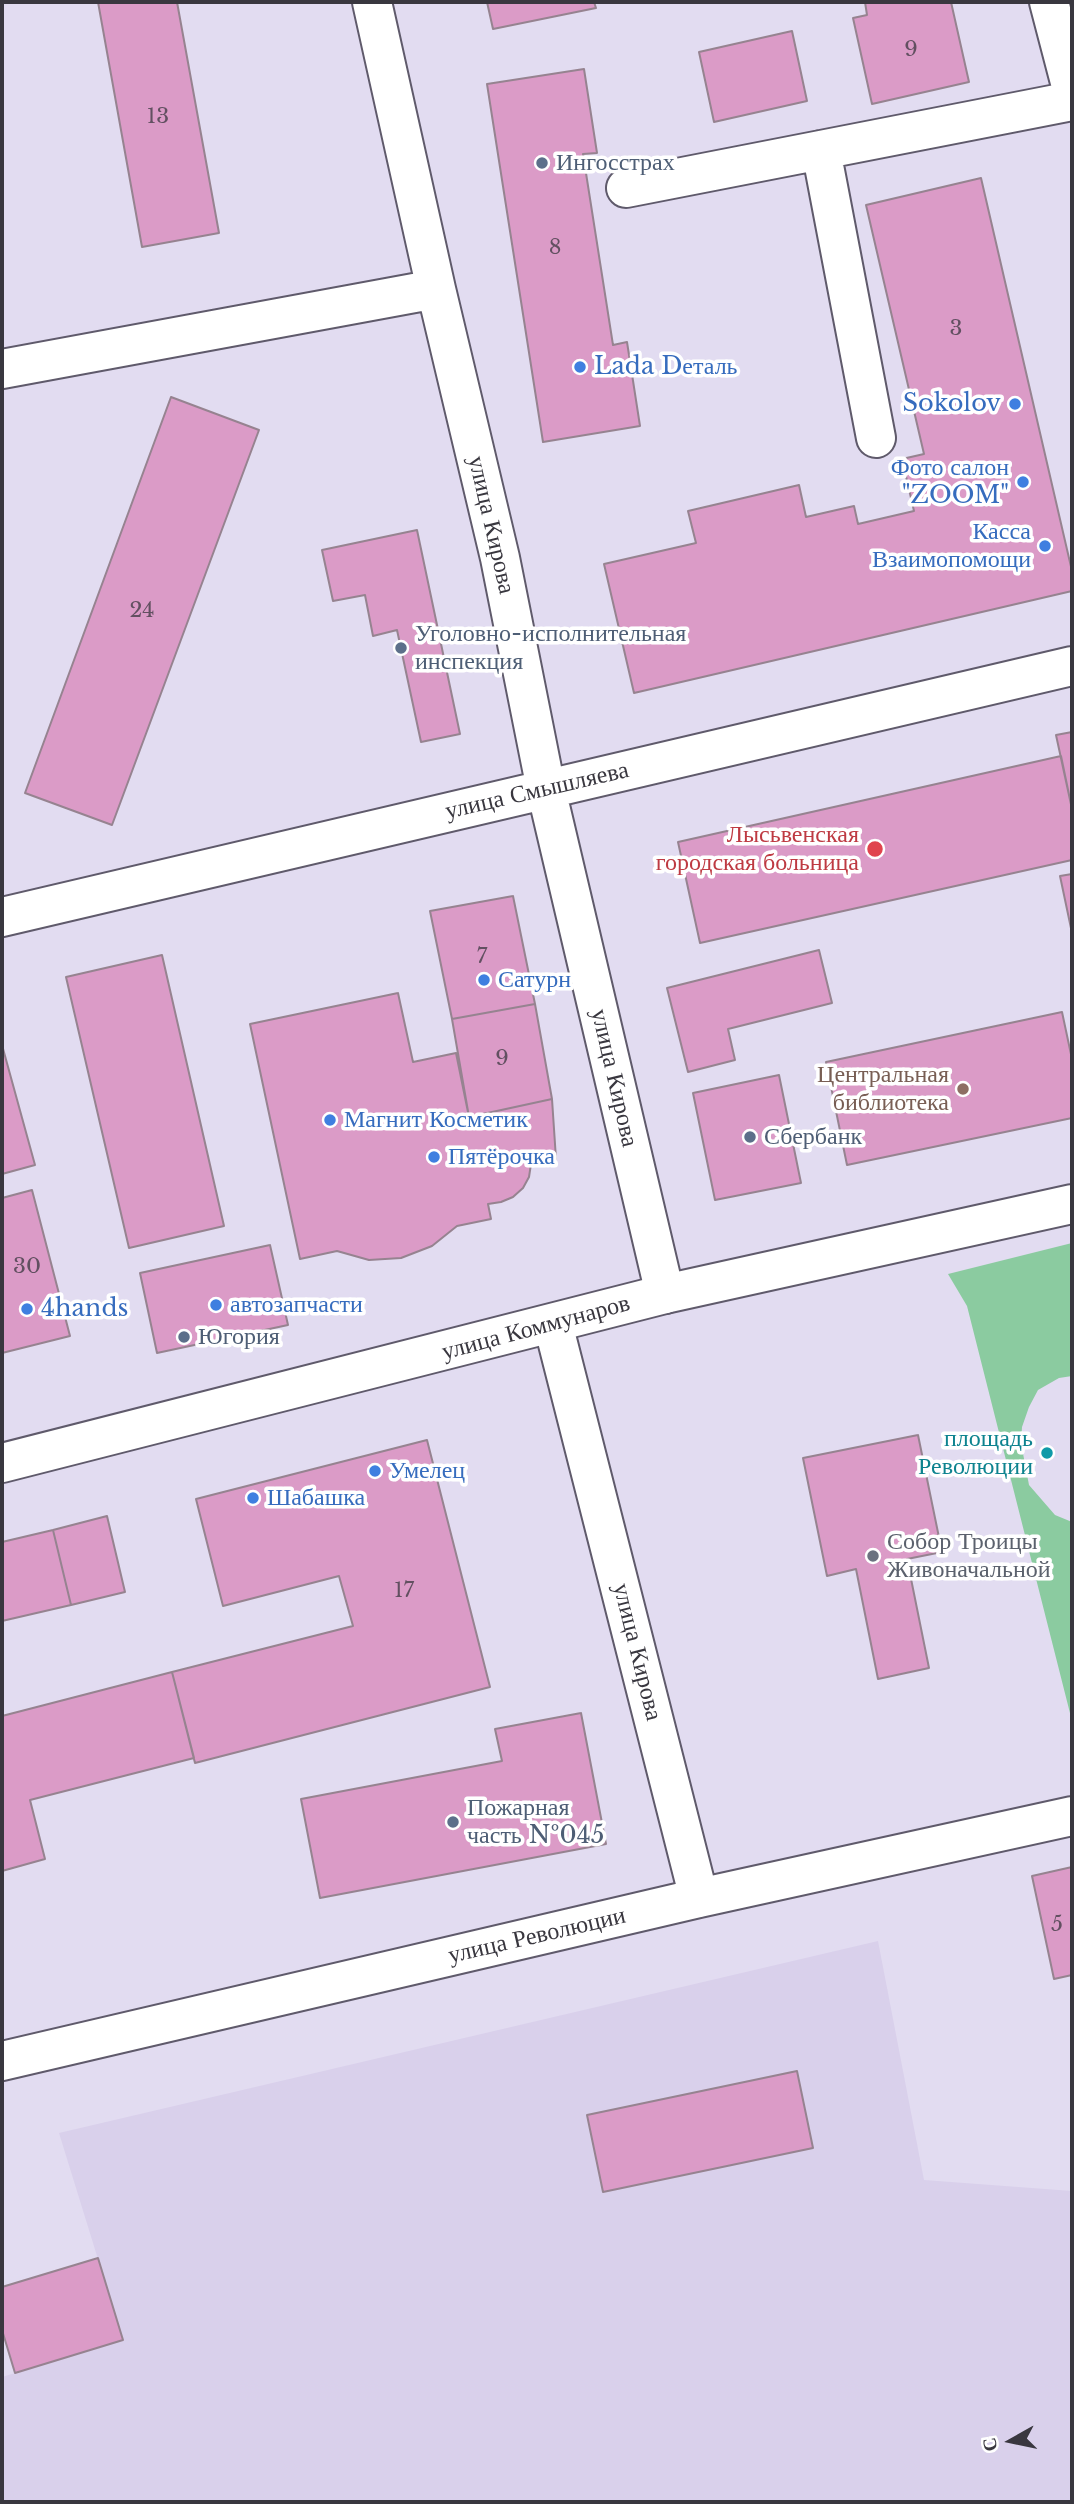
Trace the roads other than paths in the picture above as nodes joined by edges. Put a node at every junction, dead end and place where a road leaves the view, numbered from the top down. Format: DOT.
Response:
graph roads {
  1 [pos="372,2"];
  2 [pos="1049,2"];
  3 [pos="1072,90"];
  4 [pos="1072,101"];
  5 [pos="821,150"];
  6 [pos="626,188"];
  7 [pos="436,289"];
  8 [pos="2,369"];
  9 [pos="876,439"];
  10 [pos="1072,666"];
  11 [pos="546,789"];
  12 [pos="2,916"];
  13 [pos="1072,1204"];
  14 [pos="665,1294"];
  15 [pos="553,1324"];
  16 [pos="2,1463"];
  17 [pos="1072,1816"];
  18 [pos="699,1898"];
  19 [pos="2,2061"];
  1 -- 7 [label="street, улица Кирова"];
  2 -- 3 [label="street"];
  4 -- 5 [label="street"];
  5 -- 6 [label="street"];
  5 -- 9 [label="street"];
  7 -- 8 [label="street"];
  7 -- 11 [label="street, улица Кирова"];
  10 -- 11 [label="street, улица Смышляева"];
  11 -- 12 [label="street, улица Смышляева"];
  11 -- 14 [label="street, улица Кирова"];
  13 -- 14 [label="street, улица Коммунаров"];
  14 -- 15 [label="street, улица Коммунаров"];
  15 -- 16 [label="street, улица Коммунаров"];
  15 -- 18 [label="street, улица Кирова"];
  17 -- 18 [label="street, улица Революции"];
  18 -- 19 [label="street, улица Революции"];
}
